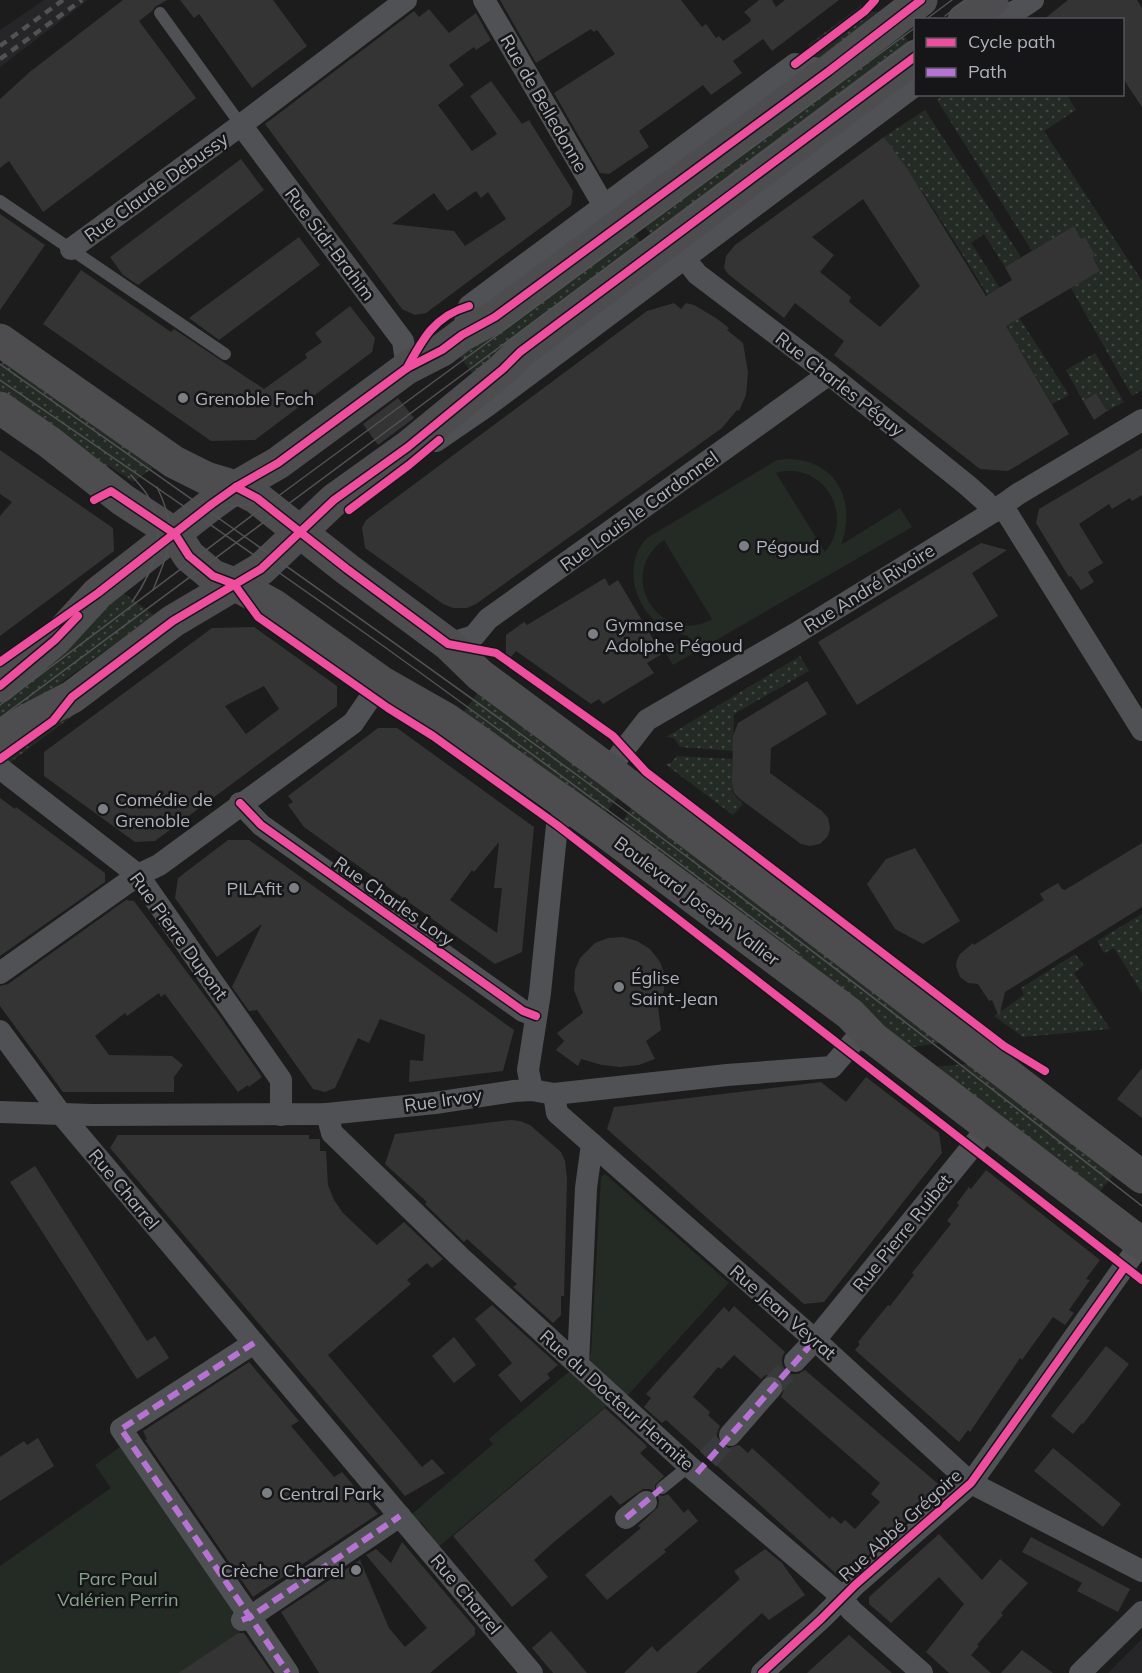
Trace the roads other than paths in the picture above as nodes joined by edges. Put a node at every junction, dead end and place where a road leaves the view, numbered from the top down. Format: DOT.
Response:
graph roads {
  1 [pos="406,0"];
  2 [pos="484,0"];
  3 [pos="1033,0"];
  4 [pos="922,5"];
  5 [pos="978,10"];
  6 [pos="160,13"];
  7 [pos="914,57"];
  8 [pos="829,71"];
  9 [pos="907,91"];
  10 [pos="865,95"];
  11 [pos="242,125"];
  12 [pos="0,201"];
  13 [pos="604,206"];
  14 [pos="71,249"];
  15 [pos="685,258"];
  16 [pos="462,335"];
  17 [pos="0,340"];
  18 [pos="225,354"];
  19 [pos="407,368"];
  20 [pos="829,374"];
  21 [pos="0,408"];
  22 [pos="1142,420"];
  23 [pos="408,447"];
  24 [pos="236,487"];
  25 [pos="997,509"];
  26 [pos="299,531"];
  27 [pos="175,534"];
  28 [pos="234,584"];
  29 [pos="448,644"];
  30 [pos="7,674"];
  31 [pos="381,682"];
  32 [pos="1142,730"];
  33 [pos="0,737"];
  34 [pos="0,768"];
  35 [pos="608,770"];
  36 [pos="240,803"];
  37 [pos="569,806"];
  38 [pos="138,875"];
  39 [pos="0,973"];
  40 [pos="536,1016"];
  41 [pos="0,1031"];
  42 [pos="873,1038"];
  43 [pos="543,1092"];
  44 [pos="0,1112"];
  45 [pos="61,1114"];
  46 [pos="281,1114"];
  47 [pos="327,1114"];
  48 [pos="989,1126"];
  49 [pos="592,1144"];
  50 [pos="1142,1177"];
  51 [pos="1142,1243"];
  52 [pos="815,1340"];
  53 [pos="254,1343"];
  54 [pos="795,1361"];
  55 [pos="578,1364"];
  56 [pos="771,1388"];
  57 [pos="730,1435"];
  58 [pos="698,1466"];
  59 [pos="971,1483"];
  60 [pos="654,1495"];
  61 [pos="399,1516"];
  62 [pos="626,1518"];
  63 [pos="1142,1571"];
  64 [pos="841,1599"];
  65 [pos="1142,1612"];
  66 [pos="246,1618"];
  67 [pos="288,1673"];
  68 [pos="532,1673"];
  69 [pos="762,1673"];
  70 [pos="922,1673"];
  71 [pos="1080,1673"];
  1 -- 11 [label="street"];
  2 -- 13 [label="street, Rue de Belledonne"];
  3 -- 5 [label="street"];
  4 -- 8 [label="main road"];
  6 -- 11 [label="lane, Rue Sidi-Brahim"];
  7 -- 10 [label="main road"];
  8 -- 13 [label="street"];
  8 -- 16 [label="main road"];
  9 -- 10 [label="street"];
  9 -- 15 [label="street"];
  10 -- 23 [label="main road"];
  11 -- 14 [label="street, Rue Claude Debussy"];
  11 -- 19 [label="street, Rue Sidi-Brahim"];
  12 -- 14 [label="lane, Rue Claude Debussy"];
  13 -- 16 [label="street"];
  14 -- 18 [label="lane, Rue Claude Debussy"];
  15 -- 20 [label="street, Rue Charles Péguy"];
  15 -- 23 [label="street"];
  16 -- 19 [label="main road"];
  17 -- 24 [label="main road"];
  19 -- 24 [label="main road"];
  20 -- 25 [label="street, Rue Charles Péguy"];
  20 -- 29 [label="street, Rue Louis le Cardonnel"];
  21 -- 27 [label="main road"];
  22 -- 25 [label="street, Rue André Rivoire"];
  23 -- 26 [label="main road"];
  24 -- 26 [label="main road"];
  24 -- 27 [label="main road"];
  25 -- 32 [label="street, Rue Charles Péguy"];
  25 -- 35 [label="street, Rue André Rivoire"];
  26 -- 28 [label="main road"];
  26 -- 29 [label="main road"];
  27 -- 28 [label="main road, Boulevard Joseph Vallier"];
  27 -- 30 [label="main road"];
  28 -- 31 [label="main road, Boulevard Joseph Vallier"];
  28 -- 33 [label="main road"];
  29 -- 35 [label="main road"];
  31 -- 36 [label="street"];
  31 -- 37 [label="main road, Boulevard Joseph Vallier"];
  34 -- 38 [label="street, Rue Pierre Dupont"];
  35 -- 50 [label="main road"];
  36 -- 38 [label="street"];
  36 -- 40 [label="street, Rue Charles Lory"];
  37 -- 40 [label="street, Rue Jean Veyrat"];
  37 -- 42 [label="main road, Boulevard Joseph Vallier"];
  38 -- 39 [label="street"];
  38 -- 46 [label="street, Rue Pierre Dupont"];
  40 -- 43 [label="street, Rue Jean Veyrat"];
  41 -- 45 [label="street, Rue Charrel"];
  42 -- 43 [label="street, Rue Irvoy"];
  42 -- 48 [label="main road, Boulevard Joseph Vallier"];
  43 -- 47 [label="street, Rue Irvoy"];
  43 -- 49 [label="street, Rue Jean Veyrat"];
  44 -- 45 [label="street, Rue Irvoy"];
  45 -- 46 [label="street, Rue Irvoy"];
  45 -- 53 [label="street, Rue Charrel"];
  46 -- 47 [label="street, Rue Irvoy"];
  47 -- 55 [label="street, Rue du Docteur Hermite"];
  48 -- 51 [label="main road, Boulevard Joseph Vallier"];
  48 -- 52 [label="street, Rue Pierre Ruibet"];
  49 -- 52 [label="street, Rue Jean Veyrat"];
  49 -- 55 [label="street"];
  51 -- 59 [label="street, Rue Abbé Grégoire"];
  52 -- 54 [label="street, Rue Pierre Ruibet"];
  52 -- 59 [label="street, Rue Jean Veyrat"];
  53 -- 61 [label="street, Rue Charrel"];
  53 -- 66 [label="street"];
  55 -- 58 [label="street, Rue du Docteur Hermite"];
  56 -- 57 [label="street"];
  58 -- 60 [label="lane"];
  58 -- 64 [label="street, Rue du Docteur Hermite"];
  59 -- 63 [label="street, Rue Jean Veyrat"];
  59 -- 64 [label="street, Rue Abbé Grégoire"];
  60 -- 62 [label="street"];
  61 -- 66 [label="street"];
  61 -- 68 [label="street, Rue Charrel"];
  64 -- 69 [label="street, Rue Abbé Grégoire"];
  64 -- 70 [label="street, Rue du Docteur Hermite"];
  65 -- 71 [label="street"];
  66 -- 67 [label="street"];
}
